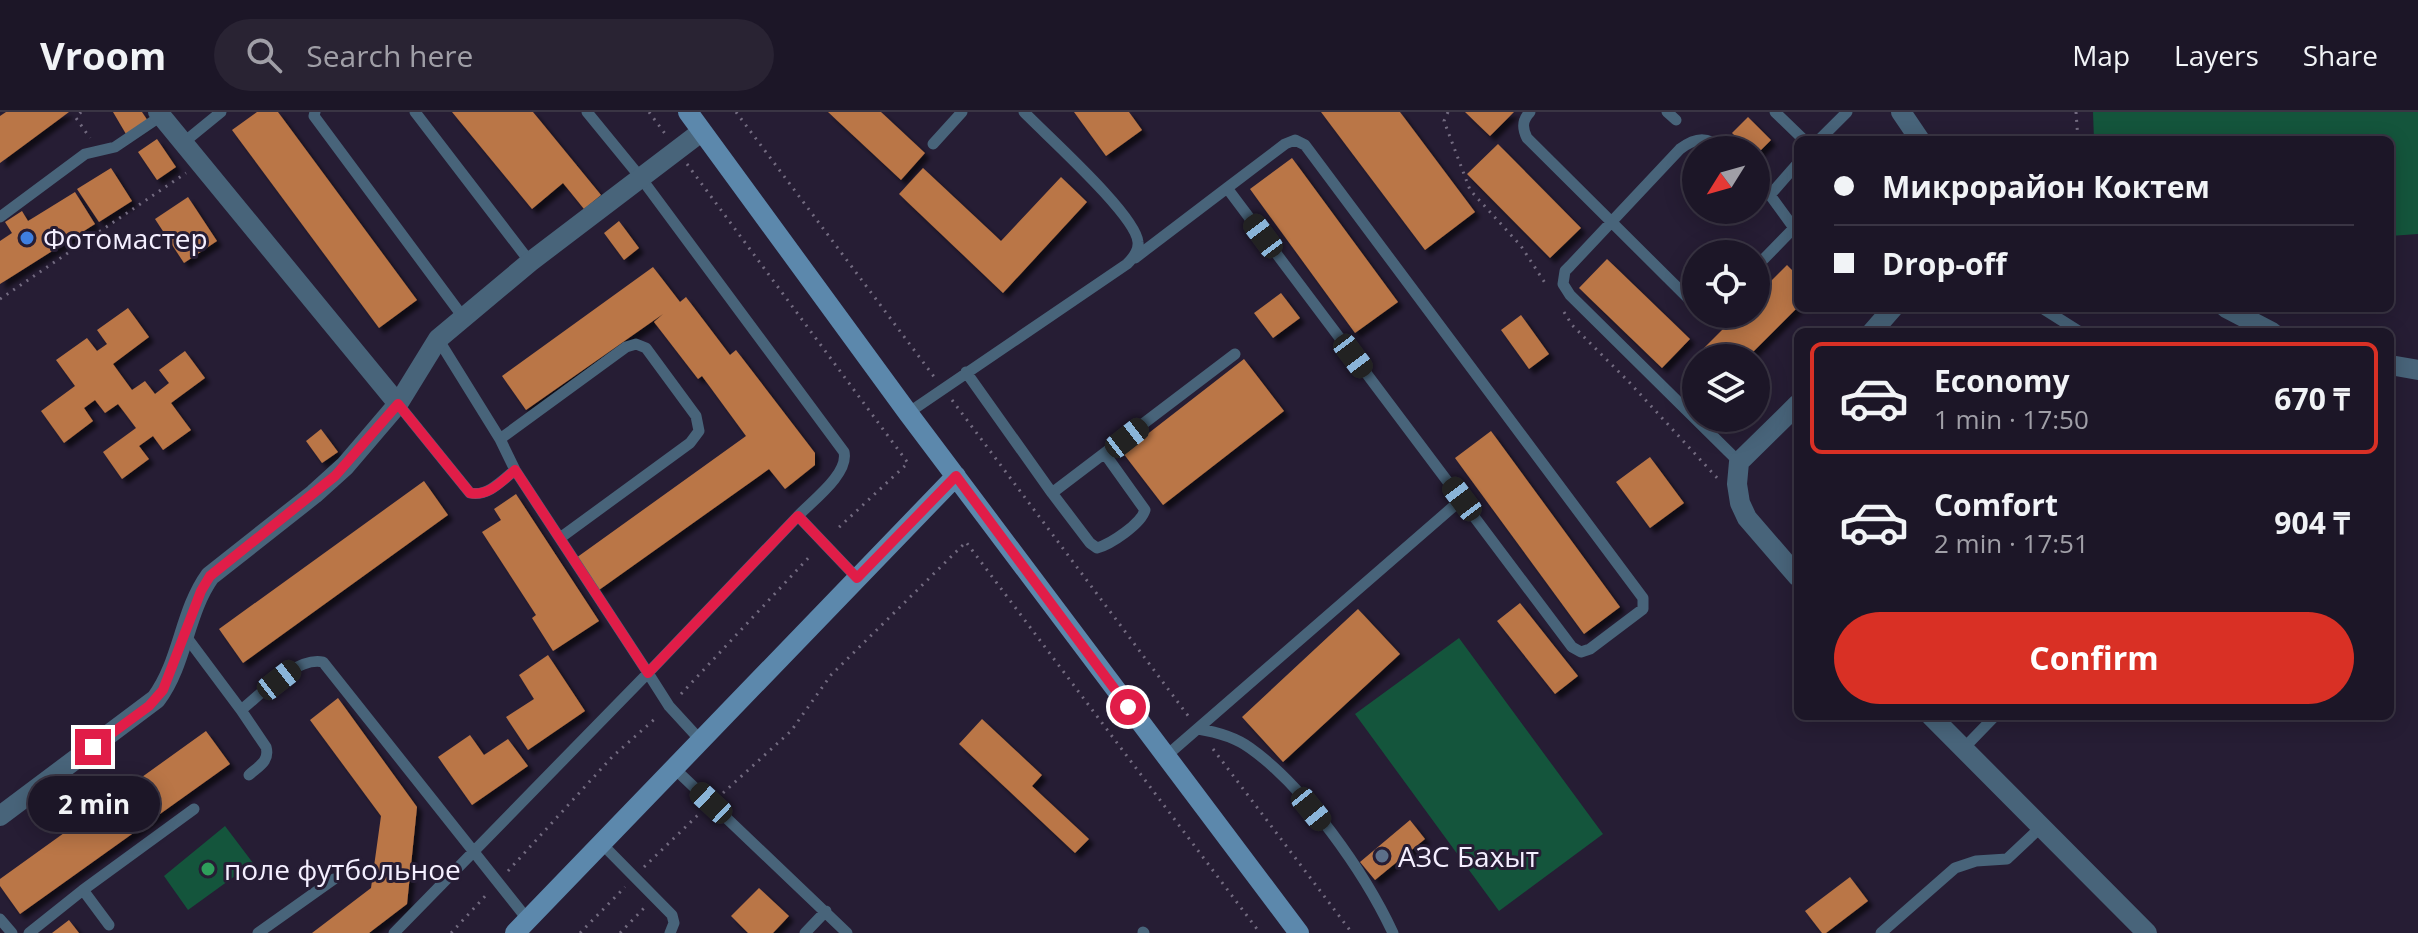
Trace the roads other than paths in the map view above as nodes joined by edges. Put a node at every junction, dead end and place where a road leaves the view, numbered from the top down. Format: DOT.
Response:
graph roads {
  1 [pos="221,112"];
  2 [pos="315,112"];
  3 [pos="415,112"];
  4 [pos="587,112"];
  5 [pos="688,112"];
  6 [pos="962,112"];
  7 [pos="1024,112"];
  8 [pos="1530,112"];
  9 [pos="1775,112"];
  10 [pos="1847,112"];
  11 [pos="1901,112"];
  12 [pos="160,114"];
  13 [pos="701,132"];
  14 [pos="1800,136"];
  15 [pos="1823,136"];
  16 [pos="1917,136"];
  17 [pos="183,143"];
  18 [pos="933,144"];
  19 [pos="1682,150"];
  20 [pos="1794,168"];
  21 [pos="641,178"];
  22 [pos="1227,188"];
  23 [pos="1770,195"];
  24 [pos="0,217"];
  25 [pos="1610,222"];
  26 [pos="1794,227"];
  27 [pos="1794,232"];
  28 [pos="1770,254"];
  29 [pos="530,262"];
  30 [pos="1127,264"];
  31 [pos="1682,292"];
  32 [pos="2048,312"];
  33 [pos="2234,312"];
  34 [pos="463,317"];
  35 [pos="2074,328"];
  36 [pos="2264,328"];
  37 [pos="438,339"];
  38 [pos="1235,354"];
  39 [pos="2394,366"];
  40 [pos="2418,370"];
  41 [pos="966,372"];
  42 [pos="398,404"];
  43 [pos="1794,408"];
  44 [pos="908,413"];
  45 [pos="500,439"];
  46 [pos="1105,454"];
  47 [pos="1739,462"];
  48 [pos="515,470"];
  49 [pos="956,476"];
  50 [pos="1052,493"];
  51 [pos="1462,499"];
  52 [pos="798,516"];
  53 [pos="560,538"];
  54 [pos="1794,572"];
  55 [pos="857,578"];
  56 [pos="185,635"];
  57 [pos="648,673"];
  58 [pos="241,710"];
  59 [pos="1935,720"];
  60 [pos="1991,720"];
  61 [pos="1198,729"];
  62 [pos="702,742"];
  63 [pos="1964,748"];
  64 [pos="1165,757"];
  65 [pos="675,769"];
  66 [pos="249,775"];
  67 [pos="194,809"];
  68 [pos="0,816"];
  69 [pos="2041,827"];
  70 [pos="602,844"];
  71 [pos="472,852"];
  72 [pos="334,879"];
  73 [pos="83,890"];
  74 [pos="826,911"];
  75 [pos="0,919"];
  76 [pos="109,925"];
  77 [pos="522,927"];
  78 [pos="12,933"];
  79 [pos="29,933"];
  80 [pos="258,933"];
  81 [pos="394,933"];
  82 [pos="670,933"];
  83 [pos="805,933"];
  84 [pos="847,933"];
  85 [pos="1299,933"];
  86 [pos="1393,933"];
  87 [pos="1881,933"];
  88 [pos="2147,933"];
  1 -- 17 [label="lane"];
  2 -- 34 [label="lane"];
  3 -- 29 [label="lane"];
  4 -- 21 [label="lane"];
  5 -- 13 [label="main road"];
  6 -- 18 [label="lane"];
  7 -- 30 [label="lane"];
  8 -- 25 [label="lane"];
  9 -- 14 [label="lane"];
  10 -- 15 [label="lane"];
  11 -- 16 [label="street"];
  12 -- 17 [label="street"];
  12 -- 24 [label="lane"];
  13 -- 21 [label="street"];
  13 -- 44 [label="main road"];
  17 -- 42 [label="street"];
  19 -- 25 [label="lane"];
  20 -- 23 [label="lane"];
  21 -- 29 [label="street"];
  21 -- 52 [label="lane"];
  22 -- 30 [label="lane"];
  22 -- 51 [label="lane"];
  22 -- 51 [label="lane"];
  23 -- 26 [label="lane"];
  25 -- 31 [label="lane"];
  25 -- 47 [label="lane"];
  27 -- 28 [label="lane"];
  29 -- 34 [label="street"];
  30 -- 41 [label="lane"];
  32 -- 35 [label="lane"];
  33 -- 36 [label="street"];
  34 -- 37 [label="street"];
  37 -- 42 [label="street"];
  37 -- 45 [label="lane"];
  38 -- 46 [label="lane"];
  39 -- 40 [label="street"];
  41 -- 44 [label="lane"];
  41 -- 50 [label="lane"];
  42 -- 48 [label="lane"];
  42 -- 56 [label="street"];
  43 -- 47 [label="street"];
  44 -- 49 [label="main road"];
  45 -- 48 [label="lane"];
  45 -- 53 [label="lane"];
  46 -- 50 [label="lane"];
  46 -- 50 [label="lane"];
  47 -- 54 [label="street"];
  48 -- 53 [label="lane"];
  49 -- 55 [label="main road"];
  49 -- 64 [label="main road"];
  51 -- 61 [label="lane"];
  52 -- 55 [label="lane"];
  52 -- 57 [label="lane"];
  53 -- 57 [label="lane"];
  55 -- 62 [label="main road"];
  56 -- 58 [label="lane"];
  56 -- 68 [label="street"];
  57 -- 62 [label="lane"];
  57 -- 71 [label="lane"];
  58 -- 66 [label="lane"];
  58 -- 71 [label="lane"];
  59 -- 63 [label="street"];
  60 -- 63 [label="lane"];
  61 -- 64 [label="lane"];
  61 -- 86 [label="lane"];
  62 -- 65 [label="main road"];
  63 -- 69 [label="street"];
  64 -- 85 [label="main road"];
  65 -- 70 [label="main road"];
  65 -- 74 [label="lane"];
  67 -- 73 [label="lane"];
  69 -- 87 [label="lane"];
  69 -- 88 [label="street"];
  70 -- 77 [label="main road"];
  70 -- 82 [label="lane"];
  71 -- 77 [label="lane"];
  71 -- 81 [label="lane"];
  72 -- 80 [label="lane"];
  73 -- 76 [label="lane"];
  73 -- 79 [label="lane"];
  74 -- 83 [label="lane"];
  74 -- 84 [label="lane"];
  75 -- 78 [label="lane"];
}
